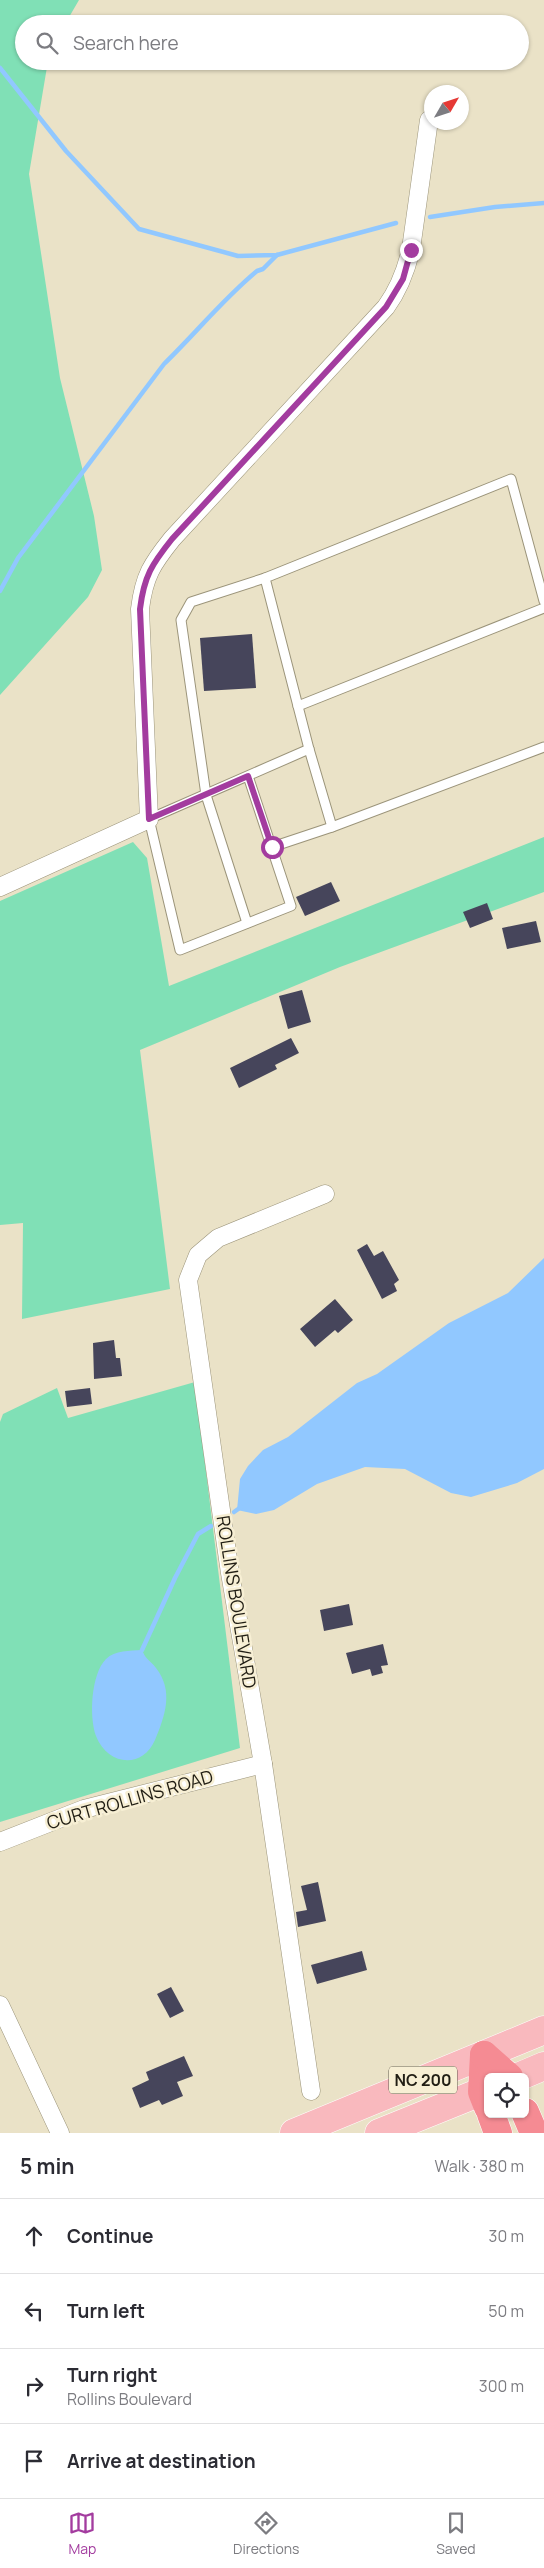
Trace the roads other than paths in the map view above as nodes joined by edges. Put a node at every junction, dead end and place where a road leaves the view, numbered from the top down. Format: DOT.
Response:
graph roads {
  1 [pos="428,130"];
  2 [pos="265,578"];
  3 [pos="544,601"];
  4 [pos="544,608"];
  5 [pos="298,706"];
  6 [pos="544,747"];
  7 [pos="309,749"];
  8 [pos="248,776"];
  9 [pos="206,795"];
  10 [pos="149,819"];
  11 [pos="332,827"];
  12 [pos="272,847"];
  13 [pos="0,887"];
  14 [pos="248,923"];
  15 [pos="324,1194"];
  16 [pos="263,1764"];
  17 [pos="0,1842"];
  18 [pos="0,2005"];
  19 [pos="544,2030"];
  20 [pos="484,2055"];
  21 [pos="544,2066"];
  22 [pos="485,2073"];
  23 [pos="504,2073"];
  24 [pos="527,2073"];
  25 [pos="311,2091"];
  26 [pos="484,2101"];
  27 [pos="493,2118"];
  28 [pos="528,2118"];
  29 [pos="60,2133"];
  30 [pos="294,2133"];
  31 [pos="380,2133"];
  32 [pos="498,2133"];
  33 [pos="534,2133"];
  1 -- 10 [label="street"];
  2 -- 3 [label="lane"];
  2 -- 5 [label="lane"];
  2 -- 9 [label="lane"];
  4 -- 5 [label="lane"];
  5 -- 7 [label="lane"];
  6 -- 11 [label="lane"];
  7 -- 8 [label="lane"];
  7 -- 11 [label="lane"];
  8 -- 9 [label="lane"];
  8 -- 12 [label="lane"];
  9 -- 10 [label="lane"];
  9 -- 14 [label="lane"];
  10 -- 13 [label="street"];
  10 -- 14 [label="lane"];
  11 -- 12 [label="lane"];
  12 -- 14 [label="lane"];
  15 -- 16 [label="street, ROLLINS BOULEVARD"];
  16 -- 17 [label="street, CURT ROLLINS ROAD"];
  16 -- 25 [label="street, ROLLINS BOULEVARD"];
  18 -- 29 [label="street"];
  19 -- 20 [label="main road, NC 200"];
  20 -- 22 [label="highway"];
  20 -- 23 [label="highway"];
  20 -- 30 [label="main road, NC 200"];
  21 -- 24 [label="main road"];
  26 -- 31 [label="main road, NC 200"];
  27 -- 32 [label="highway"];
  28 -- 33 [label="highway"];
}
